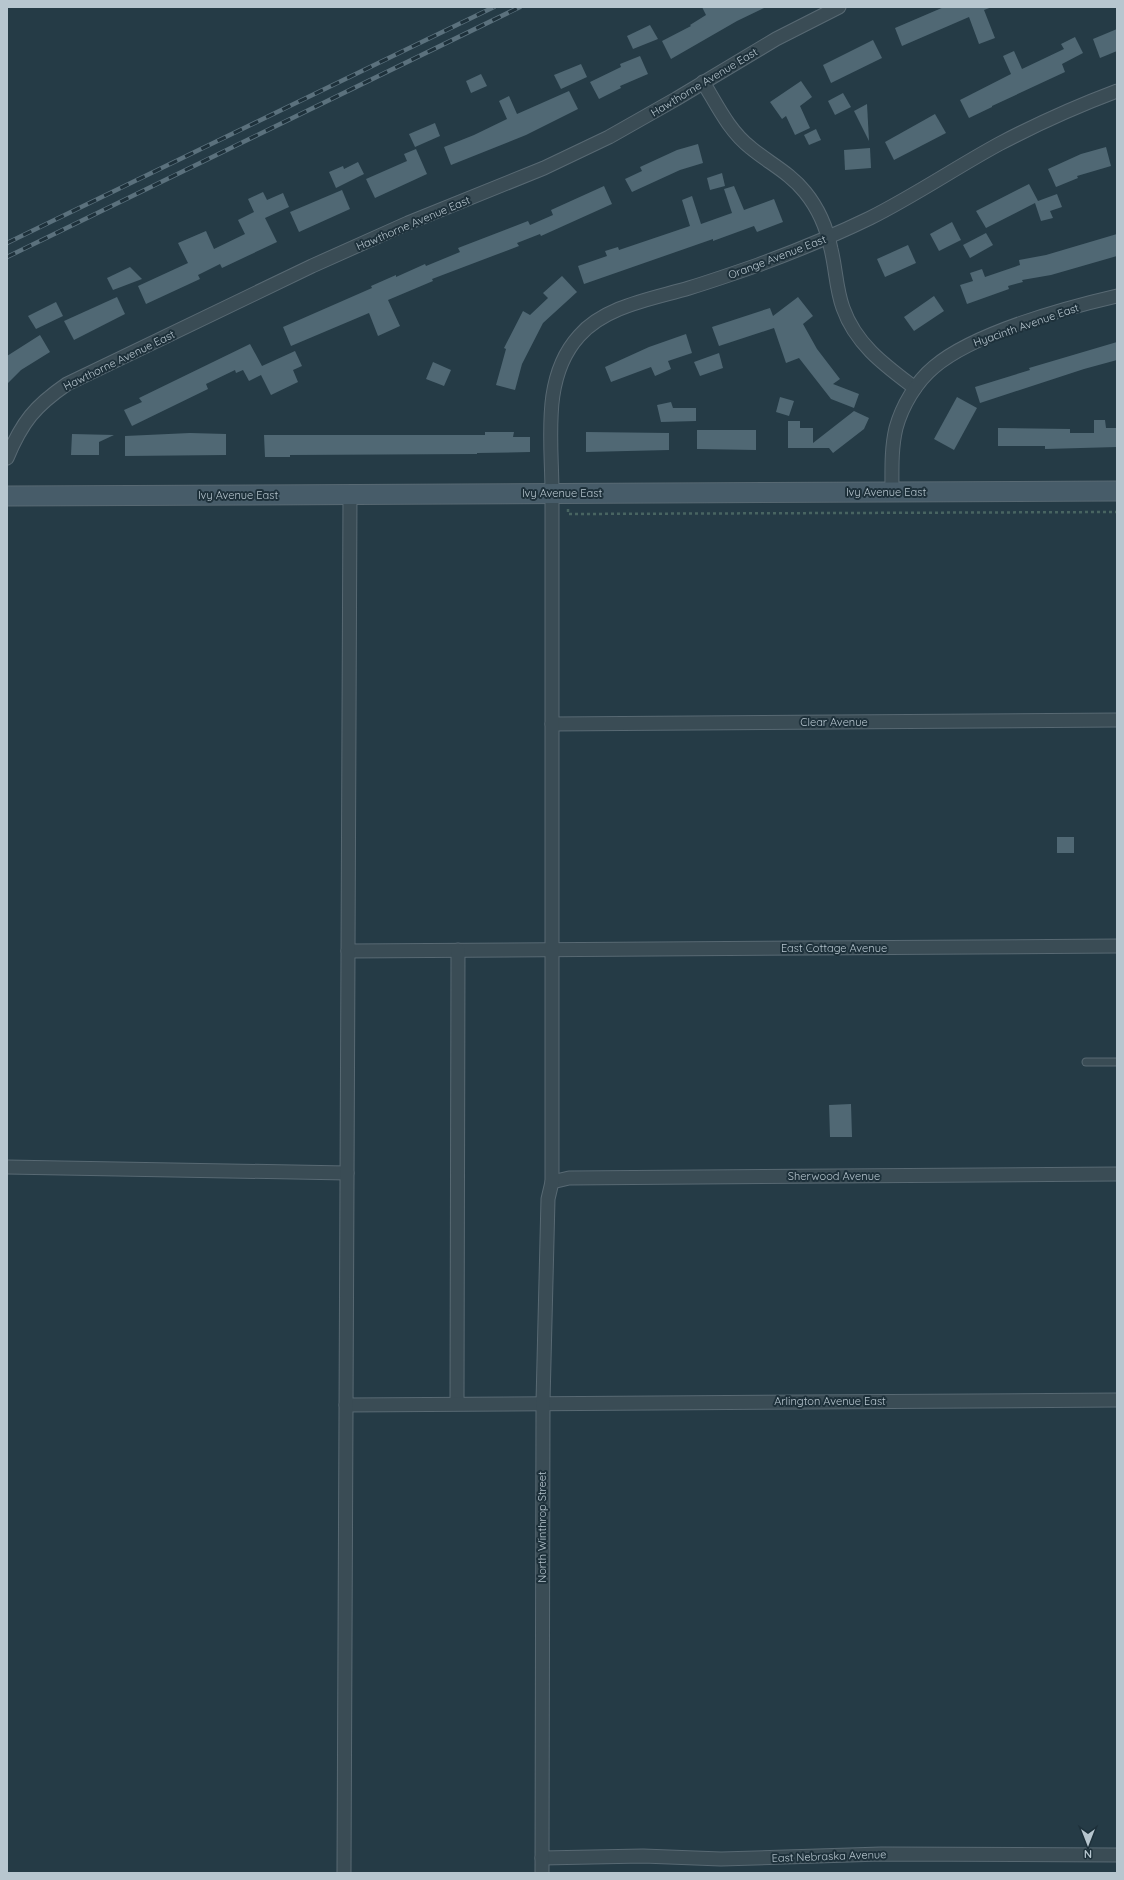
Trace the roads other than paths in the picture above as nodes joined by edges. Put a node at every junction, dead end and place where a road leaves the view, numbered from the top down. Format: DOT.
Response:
graph roads {
  1 [pos="839,7"];
  2 [pos="704,82"];
  3 [pos="1117,91"];
  4 [pos="828,238"];
  5 [pos="1117,296"];
  6 [pos="915,388"];
  7 [pos="7,458"];
  8 [pos="1117,491"];
  9 [pos="892,492"];
  10 [pos="552,493"];
  11 [pos="350,494"];
  12 [pos="7,496"];
  13 [pos="1117,720"];
  14 [pos="552,724"];
  15 [pos="1117,946"];
  16 [pos="552,949"];
  17 [pos="458,950"];
  18 [pos="348,951"];
  19 [pos="1086,1062"];
  20 [pos="1117,1062"];
  21 [pos="7,1166"];
  22 [pos="347,1173"];
  23 [pos="1117,1174"];
  24 [pos="552,1182"];
  25 [pos="1117,1400"];
  26 [pos="543,1402"];
  27 [pos="457,1403"];
  28 [pos="346,1405"];
  29 [pos="1117,1854"];
  30 [pos="542,1858"];
  31 [pos="344,1873"];
  32 [pos="542,1873"];
  1 -- 2 [label="street, Hawthorne Avenue East"];
  2 -- 4 [label="street"];
  2 -- 7 [label="street, Hawthorne Avenue East"];
  3 -- 4 [label="street, Orange Avenue East"];
  4 -- 6 [label="street"];
  4 -- 10 [label="street, Orange Avenue East"];
  5 -- 6 [label="street, Hyacinth Avenue East"];
  6 -- 9 [label="street, Hyacinth Avenue East"];
  8 -- 9 [label="street, Ivy Avenue East"];
  9 -- 10 [label="street, Ivy Avenue East"];
  10 -- 11 [label="street, Ivy Avenue East"];
  10 -- 14 [label="street, Orange Avenue East"];
  11 -- 12 [label="street, Ivy Avenue East"];
  11 -- 18 [label="street"];
  13 -- 14 [label="street, Clear Avenue"];
  14 -- 16 [label="street, Orange Avenue East"];
  15 -- 16 [label="street, East Cottage Avenue"];
  16 -- 17 [label="street, East Cottage Avenue"];
  16 -- 24 [label="street, North Winthrop Street"];
  17 -- 18 [label="street, East Cottage Avenue"];
  17 -- 27 [label="street"];
  18 -- 22 [label="street"];
  19 -- 20 [label="lane"];
  21 -- 22 [label="street"];
  22 -- 28 [label="street"];
  23 -- 24 [label="street, Sherwood Avenue"];
  24 -- 26 [label="street, North Winthrop Street"];
  25 -- 26 [label="street, Arlington Avenue East"];
  26 -- 27 [label="street, Arlington Avenue East"];
  26 -- 30 [label="street, North Winthrop Street"];
  27 -- 28 [label="street, Arlington Avenue East"];
  28 -- 31 [label="street"];
  29 -- 30 [label="street, East Nebraska Avenue"];
  30 -- 32 [label="street, North Winthrop Street"];
}
